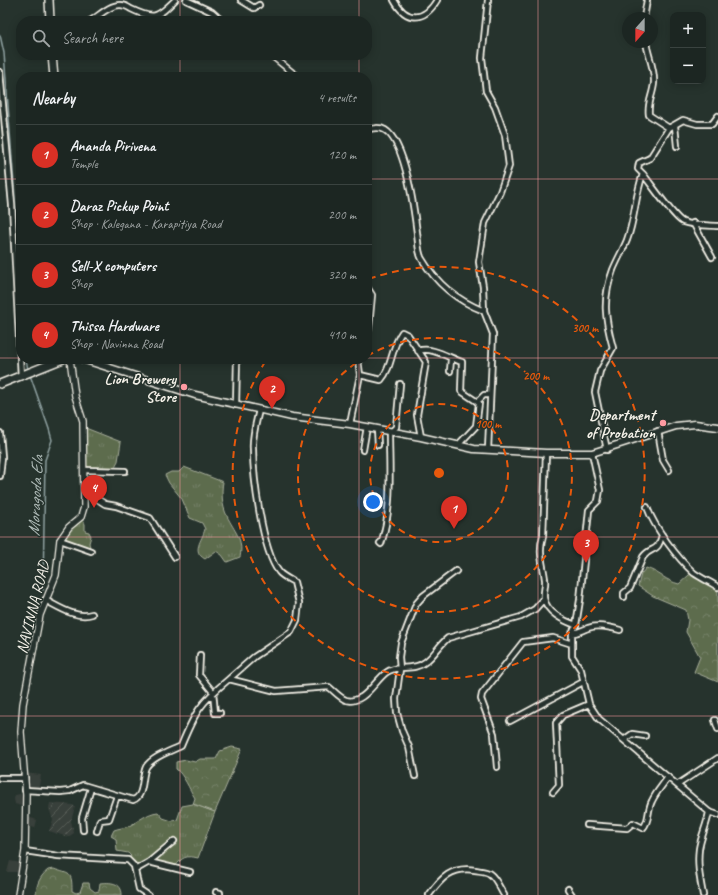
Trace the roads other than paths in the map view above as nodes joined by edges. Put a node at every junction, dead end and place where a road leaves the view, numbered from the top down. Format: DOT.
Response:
graph roads {
  1 [pos="49,0"];
  2 [pos="175,0"];
  3 [pos="186,0"];
  4 [pos="203,0"];
  5 [pos="241,0"];
  6 [pos="394,0"];
  7 [pos="437,0"];
  8 [pos="488,0"];
  9 [pos="647,0"];
  10 [pos="260,5"];
  11 [pos="200,6"];
  12 [pos="645,12"];
  13 [pos="50,16"];
  14 [pos="99,16"];
  15 [pos="153,16"];
  16 [pos="153,16"];
  17 [pos="216,16"];
  18 [pos="648,48"];
  19 [pos="52,60"];
  20 [pos="277,60"];
  21 [pos="0,72"];
  22 [pos="54,72"];
  23 [pos="292,72"];
  24 [pos="718,116"];
  25 [pos="675,126"];
  26 [pos="372,128"];
  27 [pos="669,128"];
  28 [pos="677,146"];
  29 [pos="643,174"];
  30 [pos="693,223"];
  31 [pos="718,226"];
  32 [pos="712,257"];
  33 [pos="16,267"];
  34 [pos="484,311"];
  35 [pos="418,351"];
  36 [pos="451,359"];
  37 [pos="22,364"];
  38 [pos="52,364"];
  39 [pos="71,364"];
  40 [pos="97,364"];
  41 [pos="237,364"];
  42 [pos="359,364"];
  43 [pos="450,371"];
  44 [pos="360,375"];
  45 [pos="23,376"];
  46 [pos="0,384"];
  47 [pos="400,384"];
  48 [pos="490,395"];
  49 [pos="477,402"];
  50 [pos="236,405"];
  51 [pos="259,410"];
  52 [pos="350,424"];
  53 [pos="367,427"];
  54 [pos="718,427"];
  55 [pos="377,428"];
  56 [pos="390,431"];
  57 [pos="658,431"];
  58 [pos="0,433"];
  59 [pos="421,436"];
  60 [pos="378,445"];
  61 [pos="458,445"];
  62 [pos="363,450"];
  63 [pos="488,450"];
  64 [pos="607,450"];
  65 [pos="546,453"];
  66 [pos="592,453"];
  67 [pos="84,470"];
  68 [pos="669,470"];
  69 [pos="125,472"];
  70 [pos="0,476"];
  71 [pos="85,491"];
  72 [pos="647,508"];
  73 [pos="662,535"];
  74 [pos="60,540"];
  75 [pos="380,543"];
  76 [pos="91,551"];
  77 [pos="175,556"];
  78 [pos="456,571"];
  79 [pos="718,587"];
  80 [pos="624,597"];
  81 [pos="544,599"];
  82 [pos="45,600"];
  83 [pos="92,614"];
  84 [pos="576,625"];
  85 [pos="620,630"];
  86 [pos="572,633"];
  87 [pos="572,644"];
  88 [pos="200,655"];
  89 [pos="400,669"];
  90 [pos="229,679"];
  91 [pos="583,682"];
  92 [pos="213,692"];
  93 [pos="589,704"];
  94 [pos="220,714"];
  95 [pos="714,720"];
  96 [pos="510,721"];
  97 [pos="718,729"];
  98 [pos="645,736"];
  99 [pos="625,739"];
  100 [pos="718,758"];
  101 [pos="497,767"];
  102 [pos="415,776"];
  103 [pos="668,777"];
  104 [pos="0,778"];
  105 [pos="25,778"];
  106 [pos="677,784"];
  107 [pos="91,788"];
  108 [pos="25,790"];
  109 [pos="552,792"];
  110 [pos="117,796"];
  111 [pos="709,812"];
  112 [pos="718,815"];
  113 [pos="587,825"];
  114 [pos="83,830"];
  115 [pos="97,831"];
  116 [pos="174,840"];
  117 [pos="25,851"];
  118 [pos="149,862"];
  119 [pos="135,870"];
  120 [pos="190,872"];
  121 [pos="568,889"];
  122 [pos="18,895"];
  123 [pos="148,895"];
  124 [pos="429,895"];
  125 [pos="504,895"];
  126 [pos="572,895"];
  127 [pos="703,895"];
  1 -- 13 [label="main road"];
  2 -- 15 [label="street"];
  3 -- 11 [label="street"];
  4 -- 11 [label="street"];
  5 -- 10 [label="street"];
  6 -- 7 [label="street"];
  8 -- 34 [label="street"];
  9 -- 12 [label="street"];
  11 -- 17 [label="street"];
  14 -- 16 [label="street"];
  18 -- 27 [label="street"];
  19 -- 22 [label="main road"];
  20 -- 23 [label="street"];
  21 -- 33 [label="street"];
  24 -- 25 [label="street"];
  25 -- 27 [label="street"];
  25 -- 28 [label="street"];
  26 -- 34 [label="street"];
  27 -- 29 [label="street"];
  29 -- 30 [label="street"];
  29 -- 64 [label="street"];
  30 -- 31 [label="street"];
  30 -- 32 [label="street"];
  34 -- 48 [label="street"];
  35 -- 36 [label="street"];
  35 -- 44 [label="street"];
  35 -- 59 [label="street"];
  36 -- 43 [label="street"];
  36 -- 49 [label="street"];
  37 -- 45 [label="street"];
  38 -- 45 [label="main road"];
  39 -- 67 [label="street, NAVINNA ROAD"];
  40 -- 50 [label="main road"];
  41 -- 50 [label="street"];
  42 -- 44 [label="street"];
  44 -- 52 [label="street"];
  45 -- 46 [label="main road"];
  47 -- 56 [label="street"];
  48 -- 49 [label="street"];
  48 -- 63 [label="street"];
  49 -- 61 [label="street"];
  50 -- 51 [label="main road"];
  51 -- 52 [label="main road"];
  51 -- 90 [label="street"];
  52 -- 53 [label="main road"];
  53 -- 55 [label="main road"];
  53 -- 62 [label="street"];
  54 -- 57 [label="main road"];
  55 -- 56 [label="main road"];
  55 -- 60 [label="street"];
  56 -- 59 [label="main road"];
  56 -- 75 [label="street"];
  57 -- 64 [label="main road"];
  57 -- 68 [label="street"];
  58 -- 70 [label="street"];
  59 -- 61 [label="main road"];
  61 -- 63 [label="main road"];
  63 -- 65 [label="main road"];
  64 -- 66 [label="main road"];
  65 -- 66 [label="main road"];
  65 -- 81 [label="street"];
  66 -- 84 [label="street"];
  67 -- 69 [label="street"];
  67 -- 71 [label="street, NAVINNA ROAD"];
  71 -- 74 [label="street, NAVINNA ROAD"];
  71 -- 77 [label="street"];
  72 -- 73 [label="street"];
  73 -- 79 [label="street"];
  73 -- 80 [label="street"];
  74 -- 76 [label="street"];
  74 -- 82 [label="street, NAVINNA ROAD"];
  78 -- 89 [label="street"];
  81 -- 84 [label="street"];
  81 -- 89 [label="street"];
  82 -- 83 [label="street"];
  82 -- 105 [label="street, NAVINNA ROAD"];
  84 -- 86 [label="street"];
  85 -- 86 [label="street"];
  86 -- 87 [label="street"];
  87 -- 91 [label="street"];
  87 -- 101 [label="street"];
  88 -- 92 [label="street"];
  89 -- 90 [label="street"];
  89 -- 102 [label="street"];
  90 -- 92 [label="street"];
  91 -- 93 [label="street"];
  91 -- 96 [label="street"];
  92 -- 94 [label="street"];
  92 -- 110 [label="street"];
  93 -- 99 [label="street"];
  93 -- 109 [label="street"];
  95 -- 97 [label="street"];
  98 -- 99 [label="street"];
  99 -- 103 [label="street"];
  100 -- 106 [label="street"];
  103 -- 106 [label="street"];
  103 -- 113 [label="street"];
  104 -- 105 [label="street"];
  105 -- 108 [label="street, NAVINNA ROAD"];
  106 -- 111 [label="street"];
  107 -- 108 [label="street"];
  107 -- 110 [label="street"];
  107 -- 114 [label="street"];
  108 -- 117 [label="street, NAVINNA ROAD"];
  110 -- 115 [label="street"];
  111 -- 112 [label="street"];
  111 -- 127 [label="street"];
  116 -- 118 [label="street"];
  117 -- 119 [label="street"];
  117 -- 122 [label="street, NAVINNA ROAD"];
  118 -- 119 [label="street"];
  118 -- 120 [label="street"];
  119 -- 123 [label="street"];
  121 -- 126 [label="street"];
  124 -- 125 [label="street"];
}
